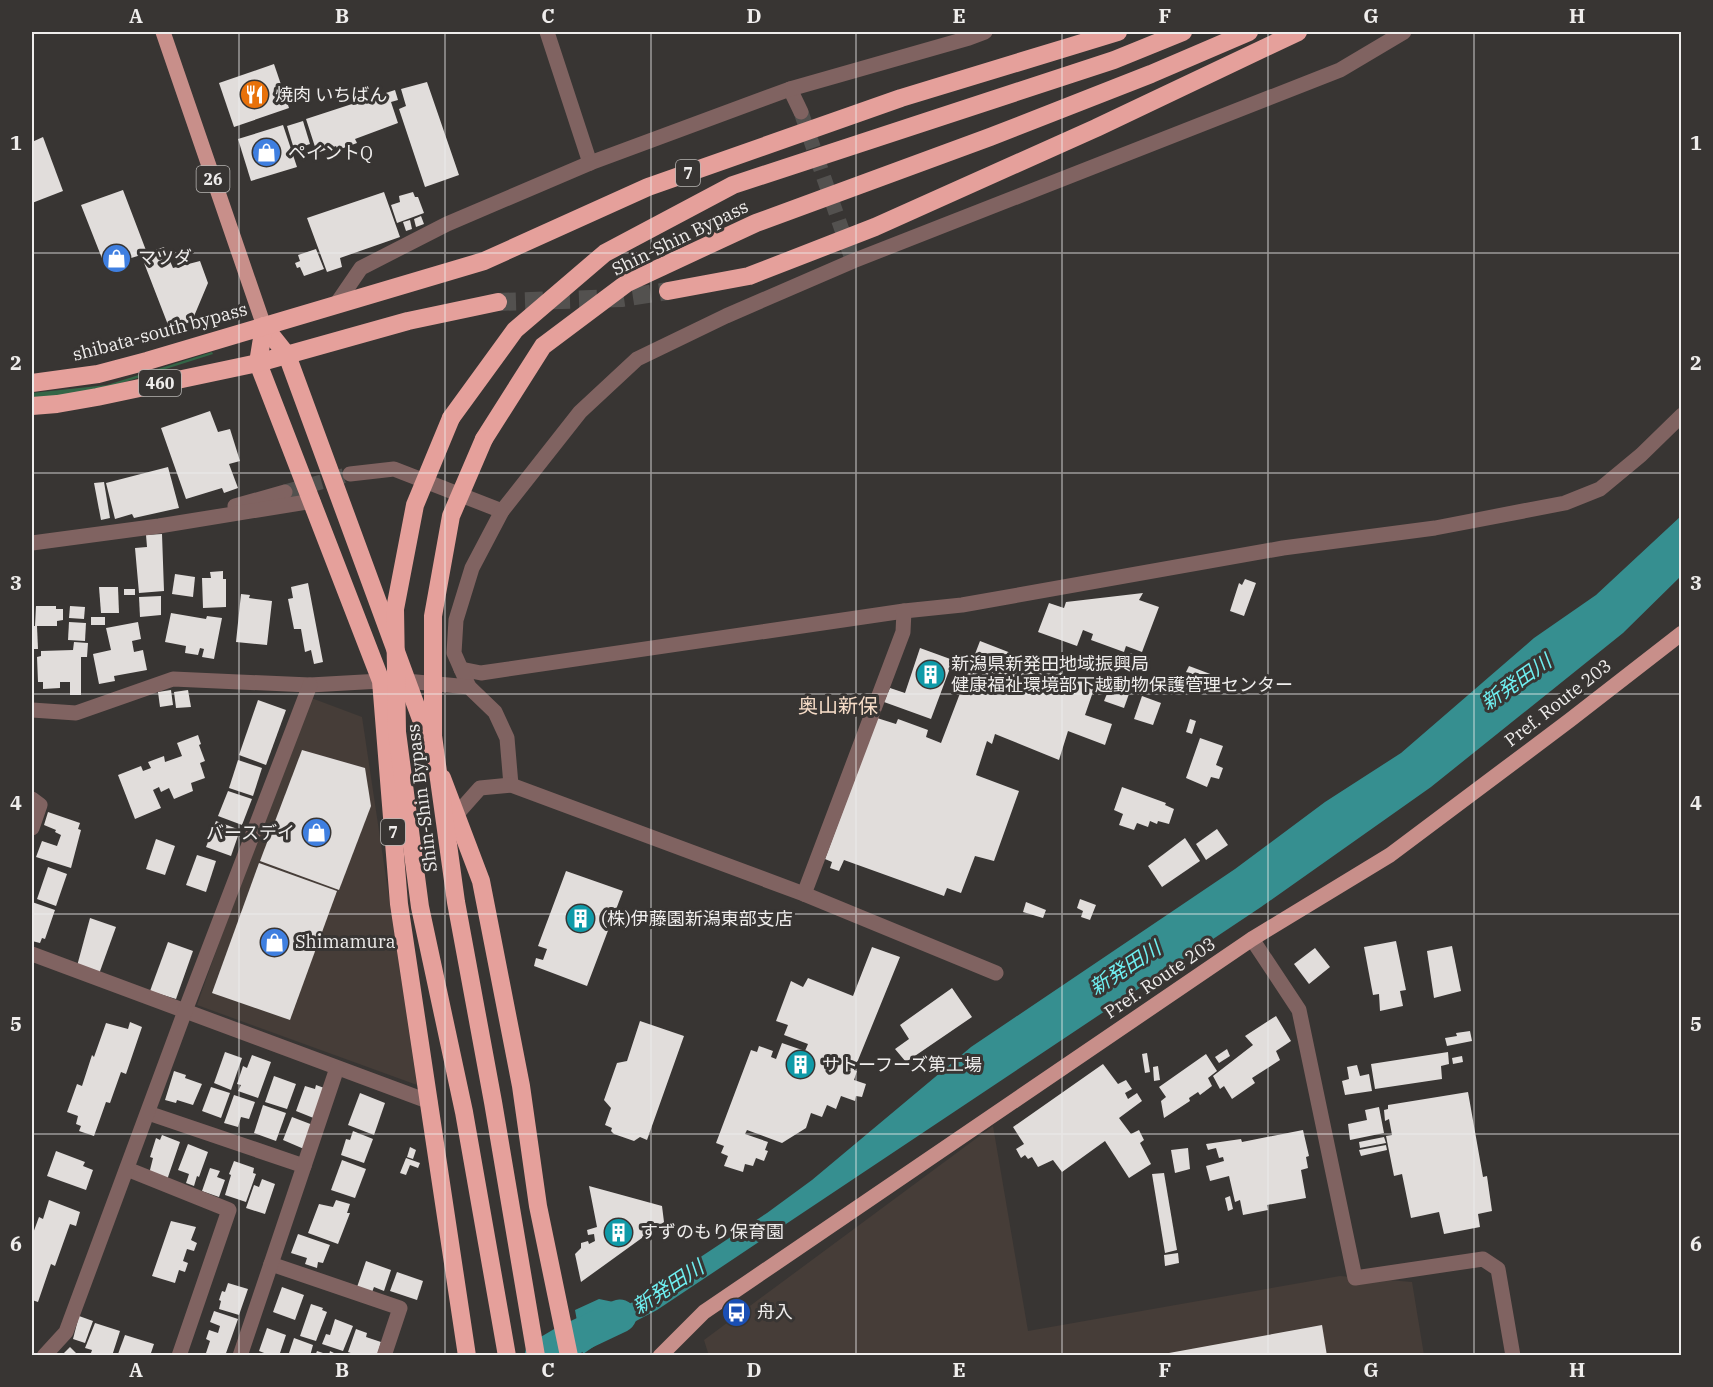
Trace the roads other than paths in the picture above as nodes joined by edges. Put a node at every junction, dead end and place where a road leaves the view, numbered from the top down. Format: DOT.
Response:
graph roads {
  1 [pos="163,32"];
  2 [pos="547,32"];
  3 [pos="986,32"];
  4 [pos="1118,32"];
  5 [pos="1183,32"];
  6 [pos="1249,32"];
  7 [pos="1298,32"];
  8 [pos="1404,32"];
  9 [pos="790,89"];
  10 [pos="801,112"];
  11 [pos="590,163"];
  12 [pos="668,291"];
  13 [pos="498,302"];
  14 [pos="335,306"];
  15 [pos="264,326"];
  16 [pos="287,355"];
  17 [pos="258,363"];
  18 [pos="32,383"];
  19 [pos="32,406"];
  20 [pos="1682,415"];
  21 [pos="350,474"];
  22 [pos="285,492"];
  23 [pos="313,501"];
  24 [pos="502,511"];
  25 [pos="159,526"];
  26 [pos="32,543"];
  27 [pos="904,611"];
  28 [pos="1682,633"];
  29 [pos="461,669"];
  30 [pos="381,681"];
  31 [pos="406,681"];
  32 [pos="310,685"];
  33 [pos="469,687"];
  34 [pos="32,710"];
  35 [pos="511,785"];
  36 [pos="32,800"];
  37 [pos="456,814"];
  38 [pos="32,828"];
  39 [pos="804,894"];
  40 [pos="1252,939"];
  41 [pos="32,954"];
  42 [pos="996,972"];
  43 [pos="185,1011"];
  44 [pos="337,1068"];
  45 [pos="430,1102"];
  46 [pos="148,1113"];
  47 [pos="304,1166"];
  48 [pos="127,1169"];
  49 [pos="271,1264"];
  50 [pos="44,1356"];
  51 [pos="179,1356"];
  52 [pos="240,1356"];
  53 [pos="384,1356"];
  54 [pos="467,1356"];
  55 [pos="507,1356"];
  56 [pos="536,1356"];
  57 [pos="569,1356"];
  58 [pos="660,1356"];
  59 [pos="1513,1356"];
  1 -- 15 [label="main road, 26"];
  2 -- 11 [label="street"];
  3 -- 9 [label="street"];
  4 -- 14 [label="highway, 7"];
  5 -- 55 [label="highway, Shin-Shin Bypass / 7, bridge"];
  6 -- 56 [label="highway, Shin-Shin Bypass, bridge"];
  7 -- 12 [label="highway"];
  8 -- 24 [label="street"];
  9 -- 10 [label="street"];
  9 -- 11 [label="street"];
  11 -- 14 [label="street"];
  13 -- 16 [label="highway"];
  14 -- 15 [label="highway, 7"];
  15 -- 16 [label="highway"];
  15 -- 17 [label="highway"];
  15 -- 18 [label="highway, shibata-south bypass / 460"];
  16 -- 17 [label="highway, 460"];
  16 -- 31 [label="highway"];
  17 -- 19 [label="highway, 460"];
  17 -- 23 [label="highway, 7"];
  20 -- 27 [label="street"];
  21 -- 24 [label="street"];
  22 -- 25 [label="street"];
  23 -- 25 [label="street"];
  23 -- 30 [label="highway, 7"];
  24 -- 29 [label="street"];
  25 -- 26 [label="street"];
  27 -- 29 [label="street"];
  27 -- 39 [label="street"];
  28 -- 40 [label="main road, Pref. Route 203"];
  29 -- 33 [label="street"];
  30 -- 31 [label="street"];
  30 -- 32 [label="street"];
  30 -- 45 [label="highway, 7"];
  31 -- 33 [label="street"];
  31 -- 37 [label="highway"];
  32 -- 34 [label="street"];
  32 -- 43 [label="street"];
  33 -- 35 [label="street"];
  35 -- 37 [label="street"];
  35 -- 39 [label="street"];
  36 -- 38 [label="street"];
  37 -- 57 [label="highway"];
  39 -- 42 [label="street"];
  40 -- 58 [label="main road, Pref. Route 203"];
  40 -- 59 [label="street"];
  41 -- 43 [label="street"];
  43 -- 44 [label="street"];
  43 -- 46 [label="street"];
  44 -- 45 [label="street"];
  44 -- 47 [label="street"];
  45 -- 54 [label="highway, 7"];
  46 -- 47 [label="street"];
  46 -- 48 [label="street"];
  47 -- 49 [label="street"];
  48 -- 50 [label="street"];
  48 -- 51 [label="street"];
  49 -- 52 [label="street"];
  49 -- 53 [label="street"];
}
